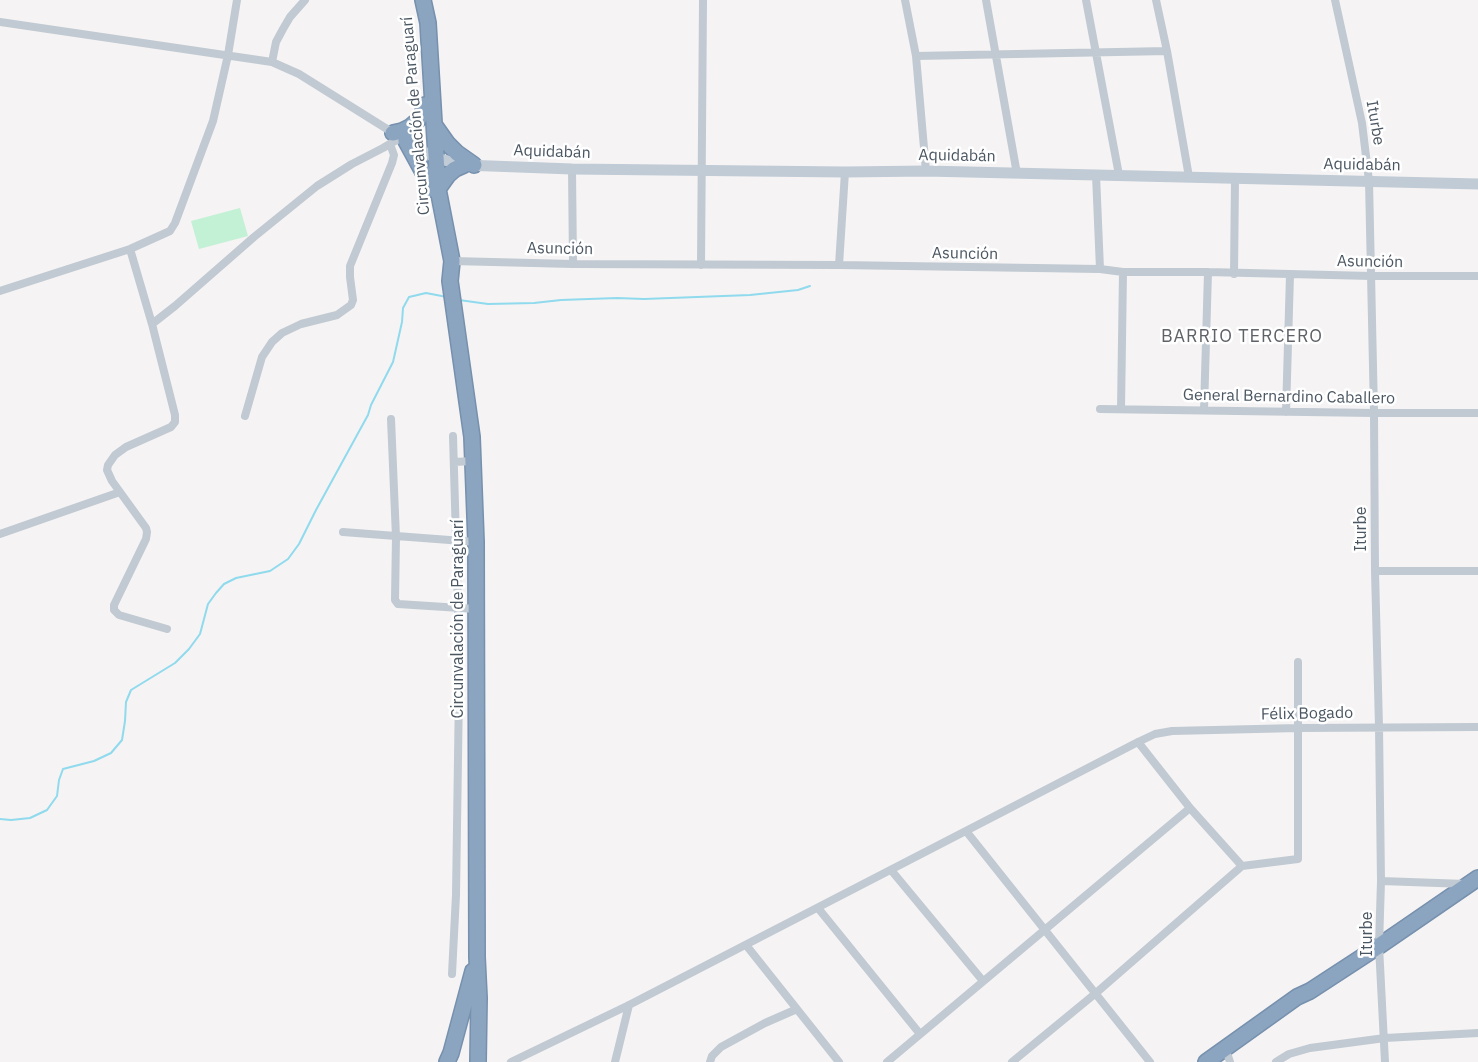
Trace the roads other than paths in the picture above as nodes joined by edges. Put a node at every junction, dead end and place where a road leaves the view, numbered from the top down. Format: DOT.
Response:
graph roads {
  1 [pos="237,0"];
  2 [pos="304,0"];
  3 [pos="703,0"];
  4 [pos="905,0"];
  5 [pos="986,0"];
  6 [pos="1086,0"];
  7 [pos="1156,0"];
  8 [pos="1335,0"];
  9 [pos="423,3"];
  10 [pos="0,22"];
  11 [pos="1167,51"];
  12 [pos="1096,52"];
  13 [pos="996,54"];
  14 [pos="228,55"];
  15 [pos="916,56"];
  16 [pos="272,62"];
  17 [pos="425,105"];
  18 [pos="434,126"];
  19 [pos="397,139"];
  20 [pos="432,156"];
  21 [pos="469,165"];
  22 [pos="572,169"];
  23 [pos="702,170"];
  24 [pos="926,171"];
  25 [pos="845,172"];
  26 [pos="1017,174"];
  27 [pos="1096,175"];
  28 [pos="1119,175"];
  29 [pos="1189,177"];
  30 [pos="1234,178"];
  31 [pos="1369,181"];
  32 [pos="1478,184"];
  33 [pos="434,189"];
  34 [pos="130,248"];
  35 [pos="452,261"];
  36 [pos="573,264"];
  37 [pos="701,265"];
  38 [pos="839,266"];
  39 [pos="1100,270"];
  40 [pos="1123,272"];
  41 [pos="1208,272"];
  42 [pos="1234,274"];
  43 [pos="1290,275"];
  44 [pos="1371,276"];
  45 [pos="1478,276"];
  46 [pos="450,281"];
  47 [pos="0,291"];
  48 [pos="152,324"];
  49 [pos="1100,409"];
  50 [pos="1122,409"];
  51 [pos="1204,410"];
  52 [pos="1286,412"];
  53 [pos="1374,413"];
  54 [pos="1478,413"];
  55 [pos="245,416"];
  56 [pos="391,418"];
  57 [pos="453,436"];
  58 [pos="473,461"];
  59 [pos="454,462"];
  60 [pos="120,492"];
  61 [pos="343,532"];
  62 [pos="0,534"];
  63 [pos="396,536"];
  64 [pos="456,540"];
  65 [pos="476,542"];
  66 [pos="1375,571"];
  67 [pos="1478,571"];
  68 [pos="458,608"];
  69 [pos="476,609"];
  70 [pos="166,629"];
  71 [pos="1298,662"];
  72 [pos="1379,727"];
  73 [pos="1478,727"];
  74 [pos="1298,728"];
  75 [pos="1138,742"];
  76 [pos="1190,808"];
  77 [pos="966,831"];
  78 [pos="1242,866"];
  79 [pos="891,870"];
  80 [pos="1381,881"];
  81 [pos="1474,881"];
  82 [pos="818,908"];
  83 [pos="1045,930"];
  84 [pos="746,945"];
  85 [pos="1379,946"];
  86 [pos="477,957"];
  87 [pos="452,974"];
  88 [pos="983,981"];
  89 [pos="1310,991"];
  90 [pos="1096,993"];
  91 [pos="628,1005"];
  92 [pos="796,1009"];
  93 [pos="1478,1033"];
  94 [pos="920,1034"];
  95 [pos="1385,1038"];
  96 [pos="1225,1060"];
  97 [pos="447,1062"];
  98 [pos="478,1062"];
  99 [pos="512,1062"];
  100 [pos="615,1062"];
  101 [pos="710,1062"];
  102 [pos="839,1062"];
  103 [pos="887,1062"];
  104 [pos="1012,1062"];
  105 [pos="1150,1062"];
  106 [pos="1206,1062"];
  107 [pos="1276,1062"];
  108 [pos="1385,1062"];
  1 -- 14 [label="street"];
  2 -- 16 [label="street"];
  3 -- 23 [label="street"];
  4 -- 15 [label="street"];
  5 -- 13 [label="street"];
  6 -- 12 [label="street"];
  7 -- 11 [label="street"];
  8 -- 31 [label="street, Iturbe"];
  9 -- 17 [label="highway, Circunvalación de Paraguarí"];
  9 -- 18 [label="highway, Circunvalación de Paraguarí"];
  10 -- 14 [label="street"];
  11 -- 12 [label="street"];
  11 -- 29 [label="street"];
  12 -- 13 [label="street"];
  12 -- 28 [label="street"];
  13 -- 15 [label="street"];
  13 -- 26 [label="street"];
  14 -- 16 [label="street"];
  14 -- 34 [label="street"];
  15 -- 24 [label="street"];
  16 -- 19 [label="street"];
  17 -- 19 [label="highway"];
  17 -- 20 [label="highway, Circunvalación de Paraguarí"];
  18 -- 20 [label="highway, Circunvalación de Paraguarí"];
  18 -- 21 [label="highway"];
  19 -- 20 [label="street"];
  19 -- 33 [label="highway"];
  19 -- 48 [label="street"];
  19 -- 55 [label="street"];
  20 -- 21 [label="street, Aquidabán"];
  20 -- 33 [label="highway, Circunvalación de Paraguarí"];
  21 -- 22 [label="street, Aquidabán"];
  21 -- 33 [label="highway"];
  22 -- 23 [label="street, Aquidabán"];
  22 -- 36 [label="street"];
  23 -- 25 [label="street, Aquidabán"];
  23 -- 37 [label="street"];
  24 -- 25 [label="street, Aquidabán"];
  24 -- 26 [label="street, Aquidabán"];
  25 -- 38 [label="street"];
  26 -- 27 [label="street, Aquidabán"];
  27 -- 28 [label="street, Aquidabán"];
  27 -- 39 [label="street"];
  28 -- 29 [label="street, Aquidabán"];
  29 -- 30 [label="street, Aquidabán"];
  30 -- 31 [label="street, Aquidabán"];
  30 -- 42 [label="street"];
  31 -- 32 [label="street, Aquidabán"];
  31 -- 44 [label="street, Iturbe"];
  33 -- 35 [label="highway, Circunvalación de Paraguarí"];
  33 -- 46 [label="highway, Circunvalación de Paraguarí"];
  34 -- 47 [label="street"];
  34 -- 48 [label="street"];
  35 -- 36 [label="street, Asunción"];
  35 -- 46 [label="highway, Circunvalación de Paraguarí"];
  36 -- 37 [label="street, Asunción"];
  37 -- 38 [label="street, Asunción"];
  38 -- 39 [label="street, Asunción"];
  39 -- 40 [label="street, Asunción"];
  40 -- 41 [label="street, Asunción"];
  40 -- 50 [label="street"];
  41 -- 42 [label="street, Asunción"];
  41 -- 51 [label="street"];
  42 -- 43 [label="street, Asunción"];
  43 -- 44 [label="street, Asunción"];
  43 -- 52 [label="street"];
  44 -- 45 [label="street, Asunción"];
  44 -- 53 [label="street, Iturbe"];
  46 -- 58 [label="highway, Circunvalación de Paraguarí"];
  48 -- 60 [label="street"];
  49 -- 50 [label="street, General Bernardino Caballero"];
  50 -- 51 [label="street, General Bernardino Caballero"];
  51 -- 52 [label="street, General Bernardino Caballero"];
  52 -- 53 [label="street, General Bernardino Caballero"];
  53 -- 54 [label="street, General Bernardino Caballero"];
  53 -- 66 [label="street, Iturbe"];
  56 -- 63 [label="street"];
  57 -- 59 [label="street"];
  58 -- 59 [label="street"];
  58 -- 65 [label="highway, Circunvalación de Paraguarí"];
  59 -- 64 [label="street"];
  60 -- 62 [label="street"];
  60 -- 70 [label="street"];
  61 -- 63 [label="street"];
  63 -- 64 [label="street"];
  63 -- 68 [label="street"];
  64 -- 65 [label="street"];
  64 -- 68 [label="street"];
  65 -- 69 [label="highway, Circunvalación de Paraguarí"];
  66 -- 67 [label="street"];
  66 -- 72 [label="street, Iturbe"];
  68 -- 69 [label="street"];
  68 -- 87 [label="street"];
  69 -- 86 [label="highway, Circunvalación de Paraguarí"];
  71 -- 74 [label="street"];
  72 -- 73 [label="street, Félix Bogado"];
  72 -- 74 [label="street, Félix Bogado"];
  72 -- 80 [label="street, Iturbe"];
  74 -- 75 [label="street, Félix Bogado"];
  74 -- 78 [label="street"];
  75 -- 76 [label="street"];
  75 -- 77 [label="street, Félix Bogado"];
  76 -- 78 [label="street"];
  76 -- 83 [label="street"];
  77 -- 79 [label="street, Félix Bogado"];
  77 -- 83 [label="street"];
  78 -- 90 [label="street"];
  79 -- 82 [label="street, Félix Bogado"];
  79 -- 88 [label="street"];
  80 -- 81 [label="street"];
  80 -- 85 [label="street, Iturbe"];
  81 -- 85 [label="highway"];
  82 -- 84 [label="street, Félix Bogado"];
  82 -- 94 [label="street"];
  83 -- 88 [label="street"];
  83 -- 90 [label="street"];
  84 -- 91 [label="street, Félix Bogado"];
  84 -- 92 [label="street"];
  85 -- 89 [label="highway"];
  85 -- 95 [label="street, Iturbe"];
  86 -- 97 [label="highway, Circunvalación de Paraguarí"];
  86 -- 98 [label="highway, Circunvalación de Paraguarí"];
  88 -- 94 [label="street"];
  89 -- 96 [label="highway"];
  89 -- 106 [label="highway"];
  90 -- 104 [label="street"];
  90 -- 105 [label="street"];
  91 -- 99 [label="street, Félix Bogado"];
  91 -- 100 [label="street"];
  92 -- 101 [label="street"];
  92 -- 102 [label="street"];
  93 -- 95 [label="street"];
  94 -- 103 [label="street"];
  95 -- 107 [label="street"];
  95 -- 108 [label="street, Iturbe"];
}
